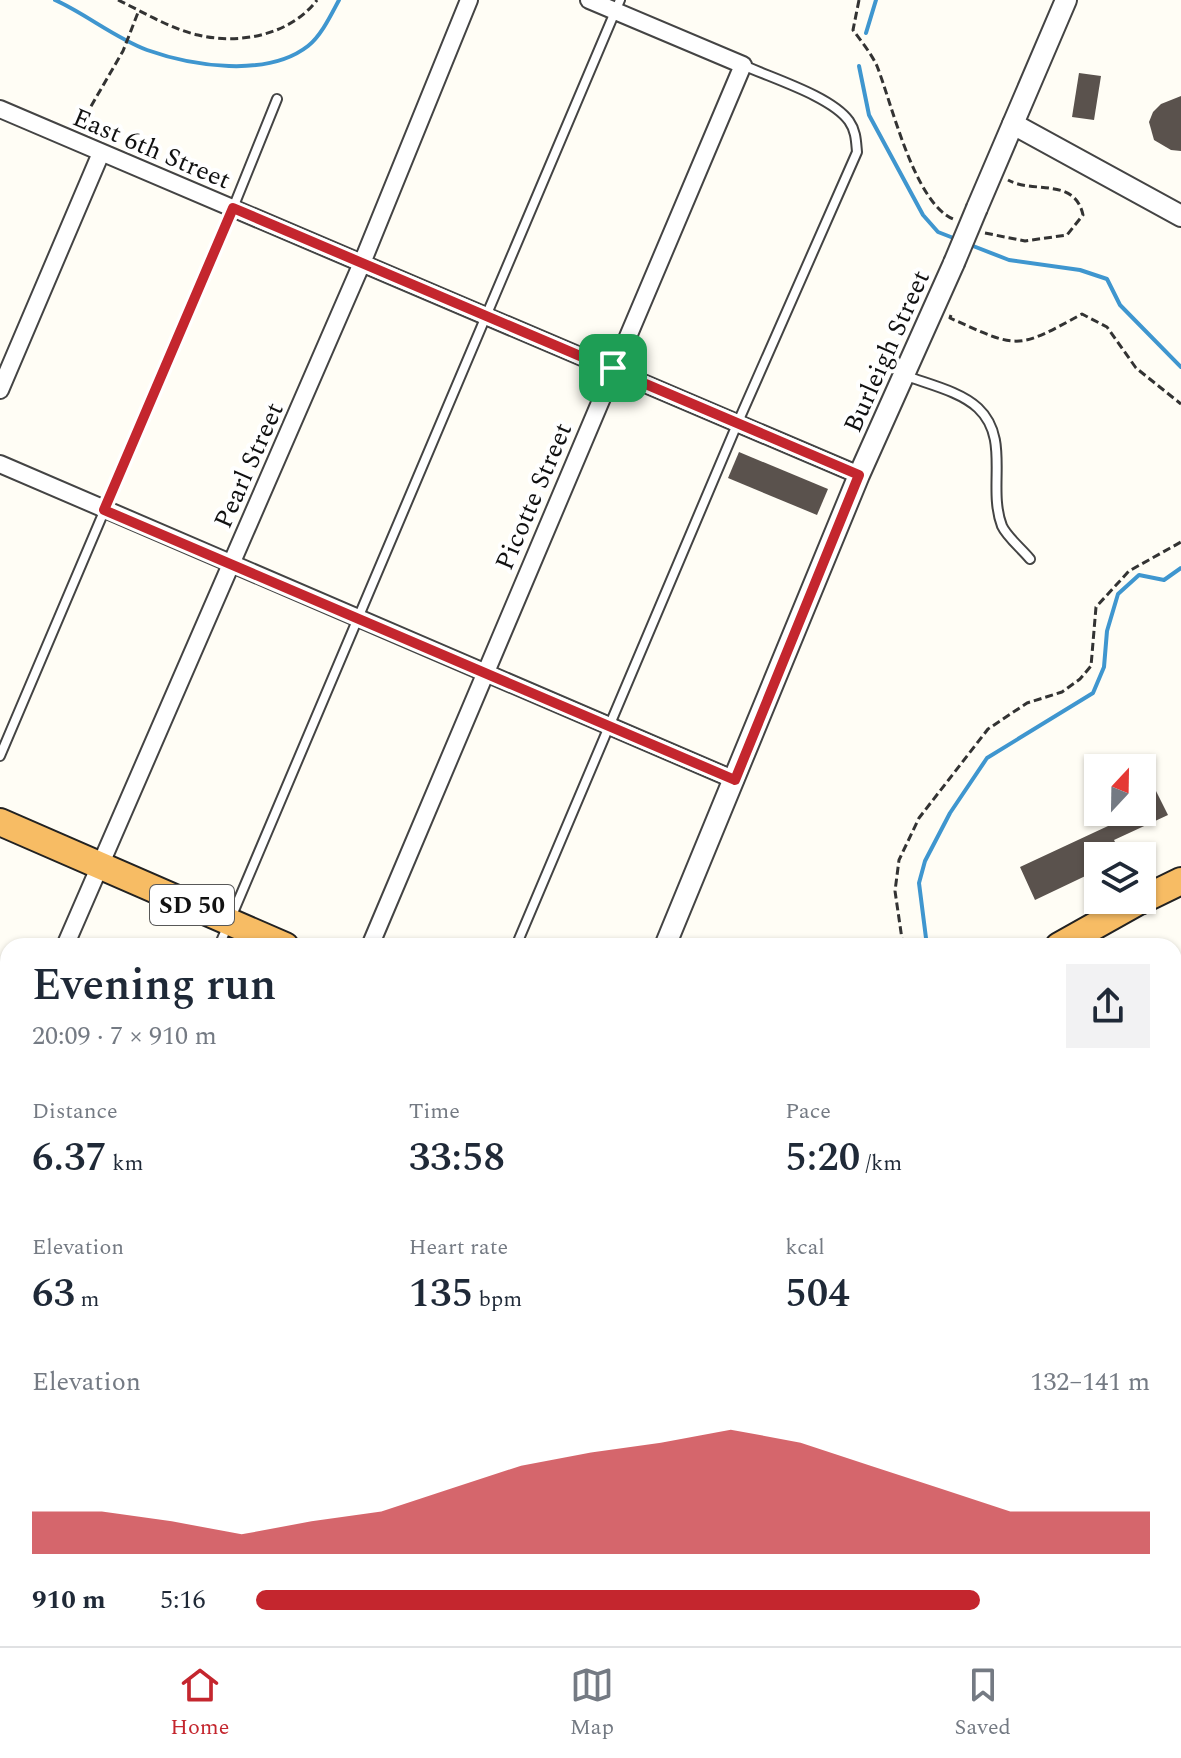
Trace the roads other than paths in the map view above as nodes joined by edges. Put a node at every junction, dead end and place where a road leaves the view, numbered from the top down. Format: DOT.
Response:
graph roads {
  1 [pos="469,0"];
  2 [pos="589,0"];
  3 [pos="1066,0"];
  4 [pos="617,5"];
  5 [pos="743,65"];
  6 [pos="277,99"];
  7 [pos="0,109"];
  8 [pos="1013,124"];
  9 [pos="101,153"];
  10 [pos="233,208"];
  11 [pos="1181,216"];
  12 [pos="362,263"];
  13 [pos="485,315"];
  14 [pos="613,368"];
  15 [pos="904,375"];
  16 [pos="0,390"];
  17 [pos="738,422"];
  18 [pos="0,464"];
  19 [pos="859,475"];
  20 [pos="104,510"];
  21 [pos="1030,559"];
  22 [pos="231,563"];
  23 [pos="360,617"];
  24 [pos="485,670"];
  25 [pos="609,725"];
  26 [pos="0,756"];
  27 [pos="735,780"];
  28 [pos="0,822"];
  29 [pos="99,864"];
  30 [pos="1181,881"];
  31 [pos="1156,893"];
  32 [pos="1117,914"];
  33 [pos="230,922"];
  34 [pos="68,938"];
  35 [pos="223,938"];
  36 [pos="267,938"];
  37 [pos="373,938"];
  38 [pos="519,938"];
  39 [pos="668,938"];
  40 [pos="1073,938"];
  1 -- 12 [label="street, Pearl Street"];
  2 -- 4 [label="street"];
  3 -- 8 [label="street, Burleigh Street"];
  4 -- 5 [label="street"];
  4 -- 13 [label="lane"];
  5 -- 14 [label="street, Picotte Street"];
  5 -- 17 [label="lane"];
  6 -- 10 [label="lane"];
  7 -- 9 [label="street, East 6th Street"];
  8 -- 11 [label="street"];
  8 -- 15 [label="street, Burleigh Street, bridge"];
  9 -- 10 [label="street, East 6th Street"];
  9 -- 16 [label="street"];
  10 -- 12 [label="street, East 6th Street"];
  10 -- 20 [label="lane"];
  12 -- 13 [label="street, East 6th Street"];
  12 -- 22 [label="street, Pearl Street"];
  13 -- 14 [label="street, East 6th Street"];
  13 -- 23 [label="lane"];
  14 -- 17 [label="street, East 6th Street"];
  14 -- 24 [label="street, Picotte Street"];
  15 -- 19 [label="street, Burleigh Street"];
  15 -- 21 [label="lane"];
  17 -- 19 [label="street, East 6th Street"];
  17 -- 25 [label="lane"];
  18 -- 20 [label="street"];
  19 -- 27 [label="street, Burleigh Street"];
  20 -- 22 [label="street"];
  20 -- 26 [label="lane"];
  22 -- 23 [label="street"];
  22 -- 29 [label="street, Pearl Street"];
  23 -- 24 [label="street"];
  23 -- 33 [label="lane"];
  24 -- 25 [label="street"];
  24 -- 37 [label="street, Picotte Street"];
  25 -- 27 [label="street"];
  25 -- 38 [label="lane"];
  27 -- 39 [label="street, Burleigh Street"];
  28 -- 29 [label="highway, SD 50"];
  29 -- 33 [label="highway, SD 50"];
  29 -- 34 [label="street, Pearl Street"];
  30 -- 31 [label="highway"];
  32 -- 40 [label="highway"];
  33 -- 35 [label="lane"];
  33 -- 36 [label="highway, SD 50"];
}
